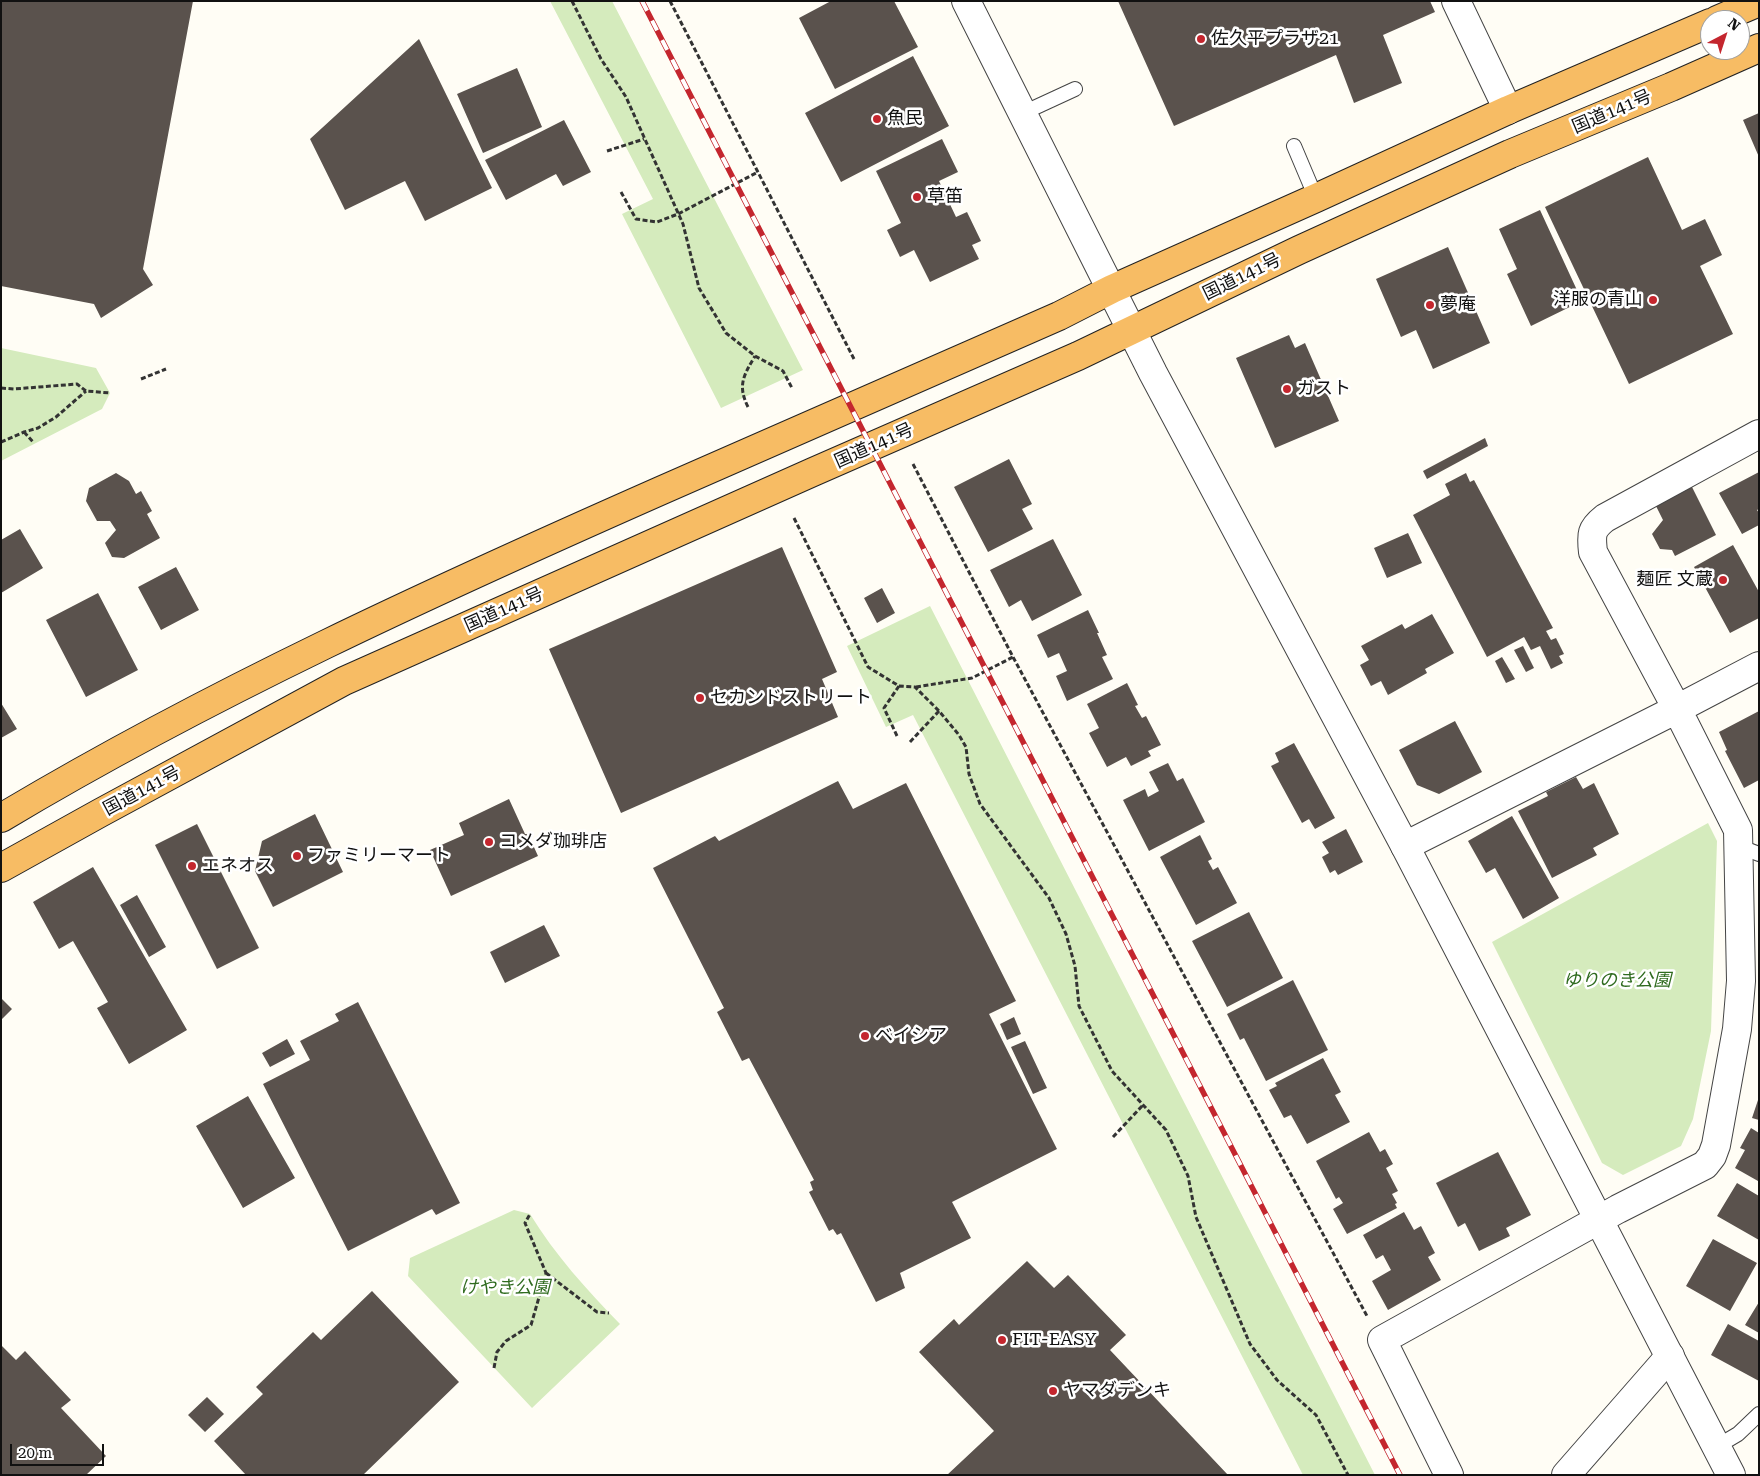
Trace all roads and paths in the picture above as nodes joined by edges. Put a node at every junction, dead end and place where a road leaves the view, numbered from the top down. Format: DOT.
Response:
graph roads {
  1 [pos="572,1"];
  2 [pos="670,1"];
  3 [pos="966,1"];
  4 [pos="1456,1"];
  5 [pos="1759,2"];
  6 [pos="1740,10"];
  7 [pos="1700,27"];
  8 [pos="1759,48"];
  9 [pos="1075,89"];
  10 [pos="1508,110"];
  11 [pos="1022,113"];
  12 [pos="644,139"];
  13 [pos="1294,146"];
  14 [pos="607,151"];
  15 [pos="758,172"];
  16 [pos="621,192"];
  17 [pos="1316,198"];
  18 [pos="678,214"];
  19 [pos="1112,289"];
  20 [pos="1133,331"];
  21 [pos="755,356"];
  22 [pos="854,359"];
  23 [pos="166,369"];
  24 [pos="141,380"];
  25 [pos="1,388"];
  26 [pos="792,388"];
  27 [pos="86,391"];
  28 [pos="110,393"];
  29 [pos="748,407"];
  30 [pos="24,432"];
  31 [pos="1759,434"];
  32 [pos="1,442"];
  33 [pos="34,443"];
  34 [pos="913,464"];
  35 [pos="794,518"];
  36 [pos="1013,657"];
  37 [pos="1759,666"];
  38 [pos="899,686"];
  39 [pos="915,688"];
  40 [pos="1677,709"];
  41 [pos="939,711"];
  42 [pos="897,736"];
  43 [pos="910,742"];
  44 [pos="1,818"];
  45 [pos="1404,846"];
  46 [pos="1749,850"];
  47 [pos="1,868"];
  48 [pos="1143,1105"];
  49 [pos="1113,1137"];
  50 [pos="530,1214"];
  51 [pos="1598,1220"];
  52 [pos="546,1273"];
  53 [pos="609,1312"];
  54 [pos="1382,1340"];
  55 [pos="1670,1356"];
  56 [pos="494,1368"];
  57 [pos="1759,1414"];
  58 [pos="1716,1447"];
  59 [pos="1348,1475"];
  60 [pos="1449,1475"];
  61 [pos="1566,1475"];
  62 [pos="1731,1475"];
  1 -- 12 [label="path"];
  2 -- 15 [label="path"];
  3 -- 11 [label="street"];
  4 -- 10 [label="street"];
  5 -- 6 [label="highway"];
  7 -- 10 [label="highway"];
  8 -- 20 [label="highway, 国道141号"];
  9 -- 11 [label="lane"];
  10 -- 17 [label="highway"];
  11 -- 19 [label="street"];
  12 -- 14 [label="path"];
  12 -- 18 [label="path"];
  13 -- 17 [label="lane"];
  15 -- 18 [label="path"];
  15 -- 22 [label="path"];
  16 -- 18 [label="path"];
  17 -- 19 [label="highway"];
  18 -- 21 [label="path"];
  19 -- 20 [label="street"];
  19 -- 44 [label="highway"];
  20 -- 45 [label="street"];
  20 -- 47 [label="highway, 国道141号"];
  21 -- 26 [label="path"];
  21 -- 29 [label="path"];
  23 -- 24 [label="path"];
  25 -- 27 [label="path"];
  27 -- 28 [label="path"];
  27 -- 30 [label="path"];
  30 -- 32 [label="path"];
  30 -- 33 [label="path"];
  31 -- 40 [label="street"];
  34 -- 36 [label="path"];
  35 -- 38 [label="path"];
  36 -- 39 [label="path"];
  36 -- 54 [label="path"];
  37 -- 40 [label="street"];
  38 -- 39 [label="path"];
  38 -- 42 [label="path"];
  39 -- 41 [label="path"];
  40 -- 45 [label="street"];
  40 -- 46 [label="street"];
  41 -- 43 [label="path"];
  41 -- 48 [label="path"];
  45 -- 51 [label="street"];
  46 -- 51 [label="street"];
  48 -- 49 [label="path"];
  48 -- 59 [label="path"];
  50 -- 52 [label="path"];
  51 -- 54 [label="street"];
  51 -- 55 [label="street"];
  52 -- 53 [label="path"];
  52 -- 56 [label="path"];
  54 -- 60 [label="street"];
  55 -- 58 [label="street"];
  55 -- 61 [label="street"];
  57 -- 58 [label="lane"];
  58 -- 62 [label="street"];
}
